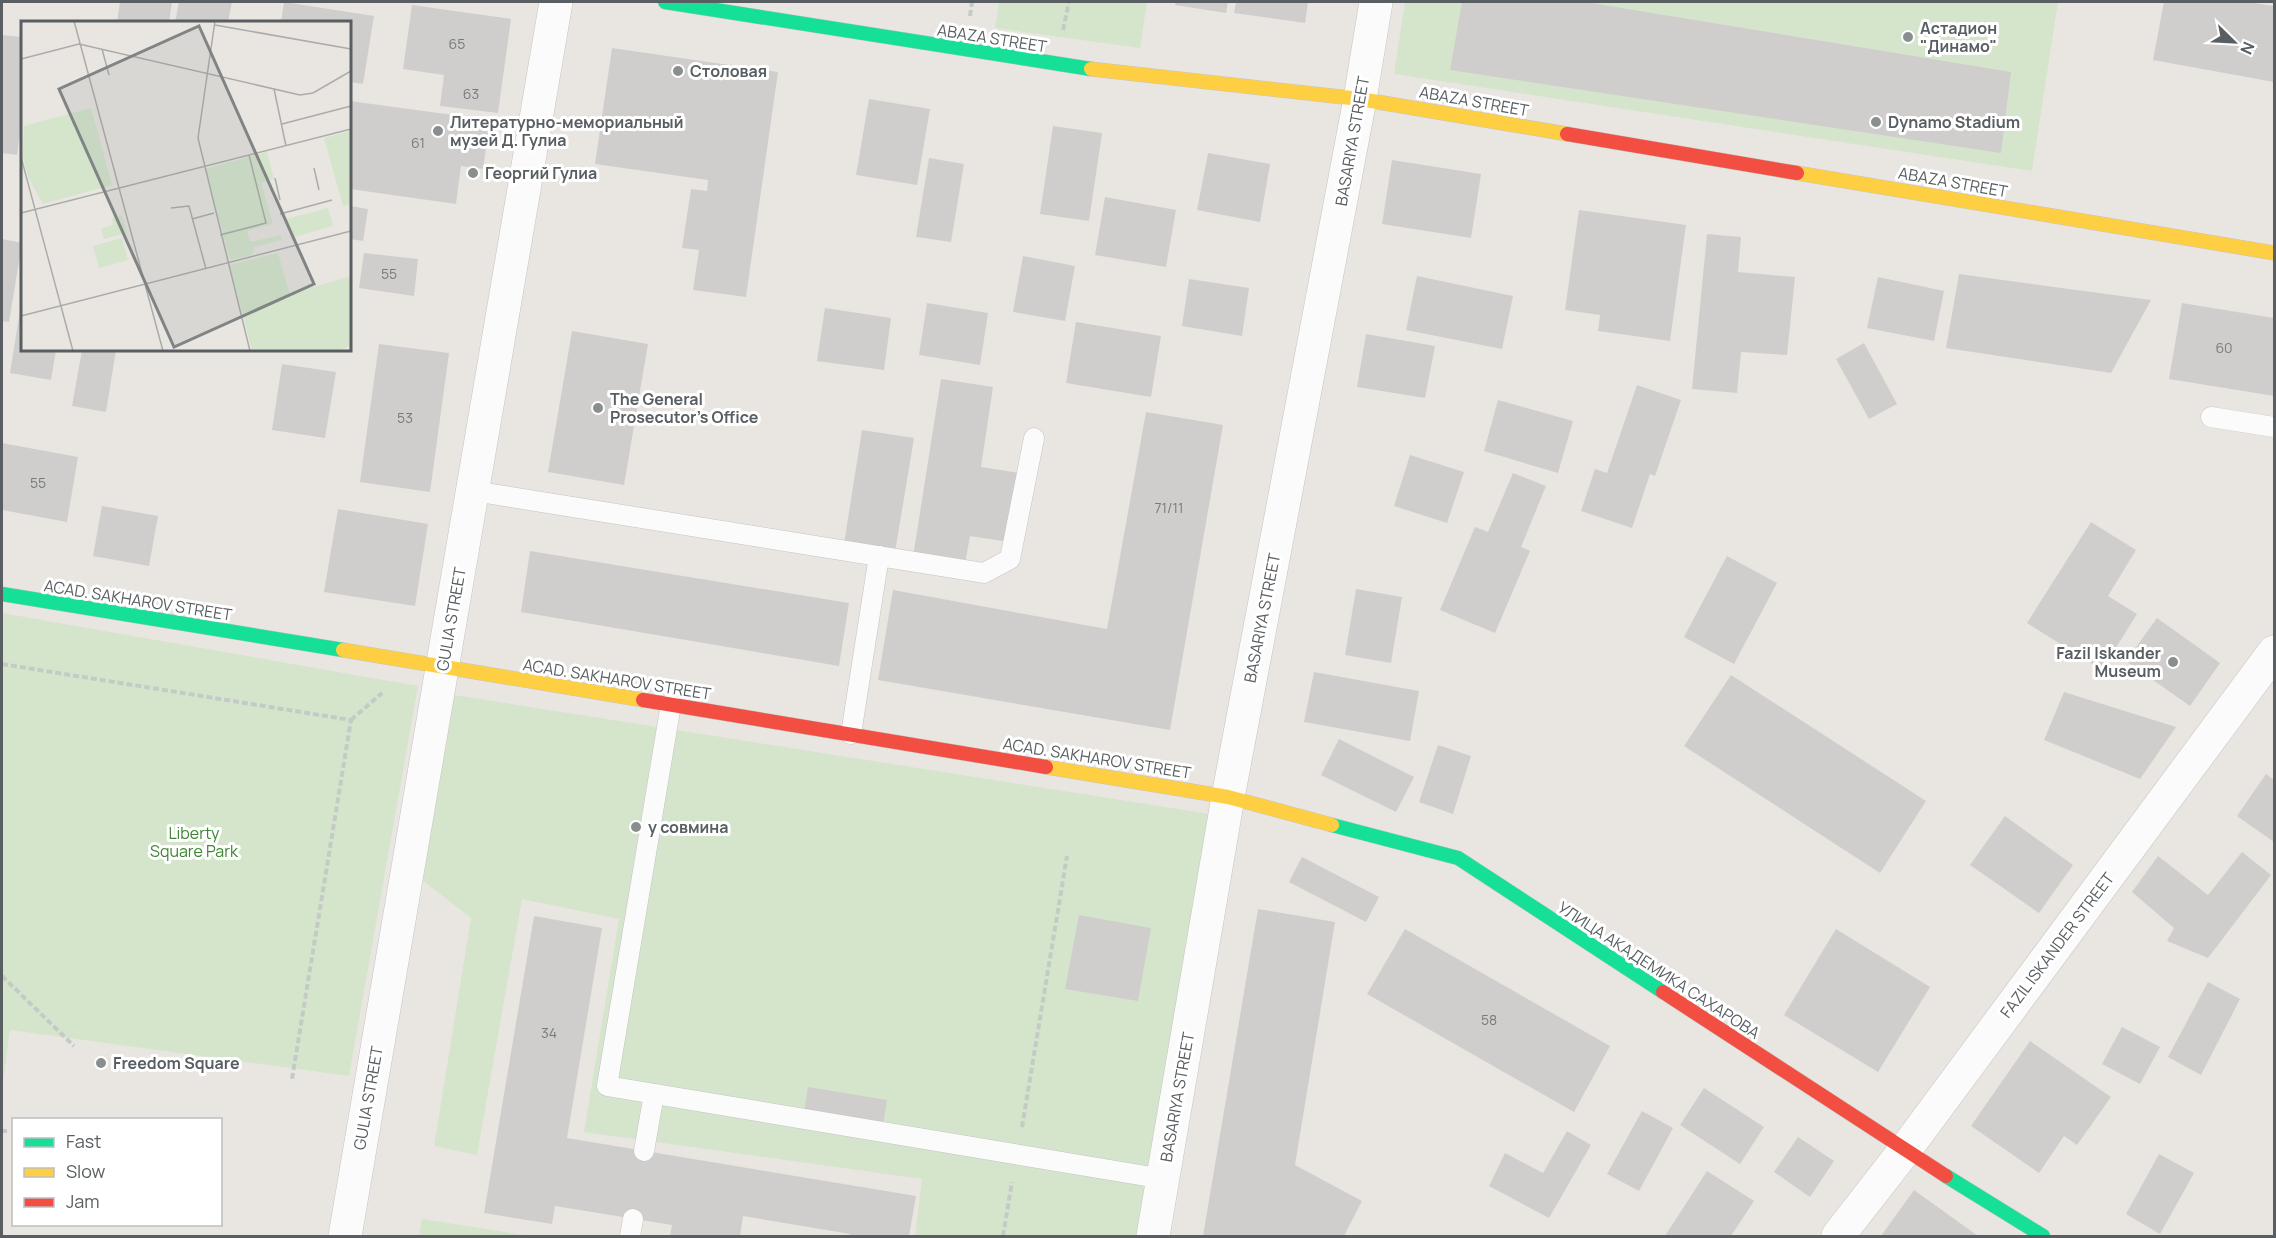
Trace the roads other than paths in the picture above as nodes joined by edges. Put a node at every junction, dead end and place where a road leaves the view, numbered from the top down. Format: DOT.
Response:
graph roads {
  1 [pos="556,2"];
  2 [pos="665,2"];
  3 [pos="1376,2"];
  4 [pos="1360,99"];
  5 [pos="2274,253"];
  6 [pos="2211,417"];
  7 [pos="2274,427"];
  8 [pos="1034,438"];
  9 [pos="473,490"];
  10 [pos="879,556"];
  11 [pos="2,594"];
  12 [pos="2274,652"];
  13 [pos="442,667"];
  14 [pos="671,704"];
  15 [pos="851,734"];
  16 [pos="1228,797"];
  17 [pos="654,1094"];
  18 [pos="1905,1150"];
  19 [pos="644,1151"];
  20 [pos="1164,1179"];
  21 [pos="345,1236"];
  22 [pos="1154,1236"];
  23 [pos="1838,1236"];
  24 [pos="2043,1236"];
  1 -- 9 [label="street, GULIA STREET"];
  2 -- 4 [label="street, ABAZA STREET"];
  3 -- 4 [label="street, BASARIYA STREET"];
  4 -- 5 [label="street, ABAZA STREET"];
  4 -- 16 [label="street, BASARIYA STREET"];
  6 -- 7 [label="lane"];
  8 -- 10 [label="lane"];
  9 -- 10 [label="lane"];
  9 -- 13 [label="street, GULIA STREET"];
  10 -- 15 [label="lane"];
  11 -- 13 [label="street, ACAD. SAKHAROV STREET"];
  12 -- 18 [label="street, FAZIL ISKANDER STREET"];
  13 -- 14 [label="street, ACAD. SAKHAROV STREET"];
  13 -- 21 [label="street, GULIA STREET"];
  14 -- 15 [label="street, ACAD. SAKHAROV STREET"];
  14 -- 17 [label="lane"];
  15 -- 16 [label="street, ACAD. SAKHAROV STREET"];
  16 -- 18 [label="street, УЛИЦА АКАДЕМИКА САХАРОВА"];
  16 -- 20 [label="street, BASARIYA STREET"];
  17 -- 19 [label="lane"];
  17 -- 20 [label="lane"];
  18 -- 23 [label="street, FAZIL ISKANDER STREET"];
  18 -- 24 [label="street, УЛИЦА АКАДЕМИКА САХАРОВА"];
  20 -- 22 [label="street, BASARIYA STREET"];
}
